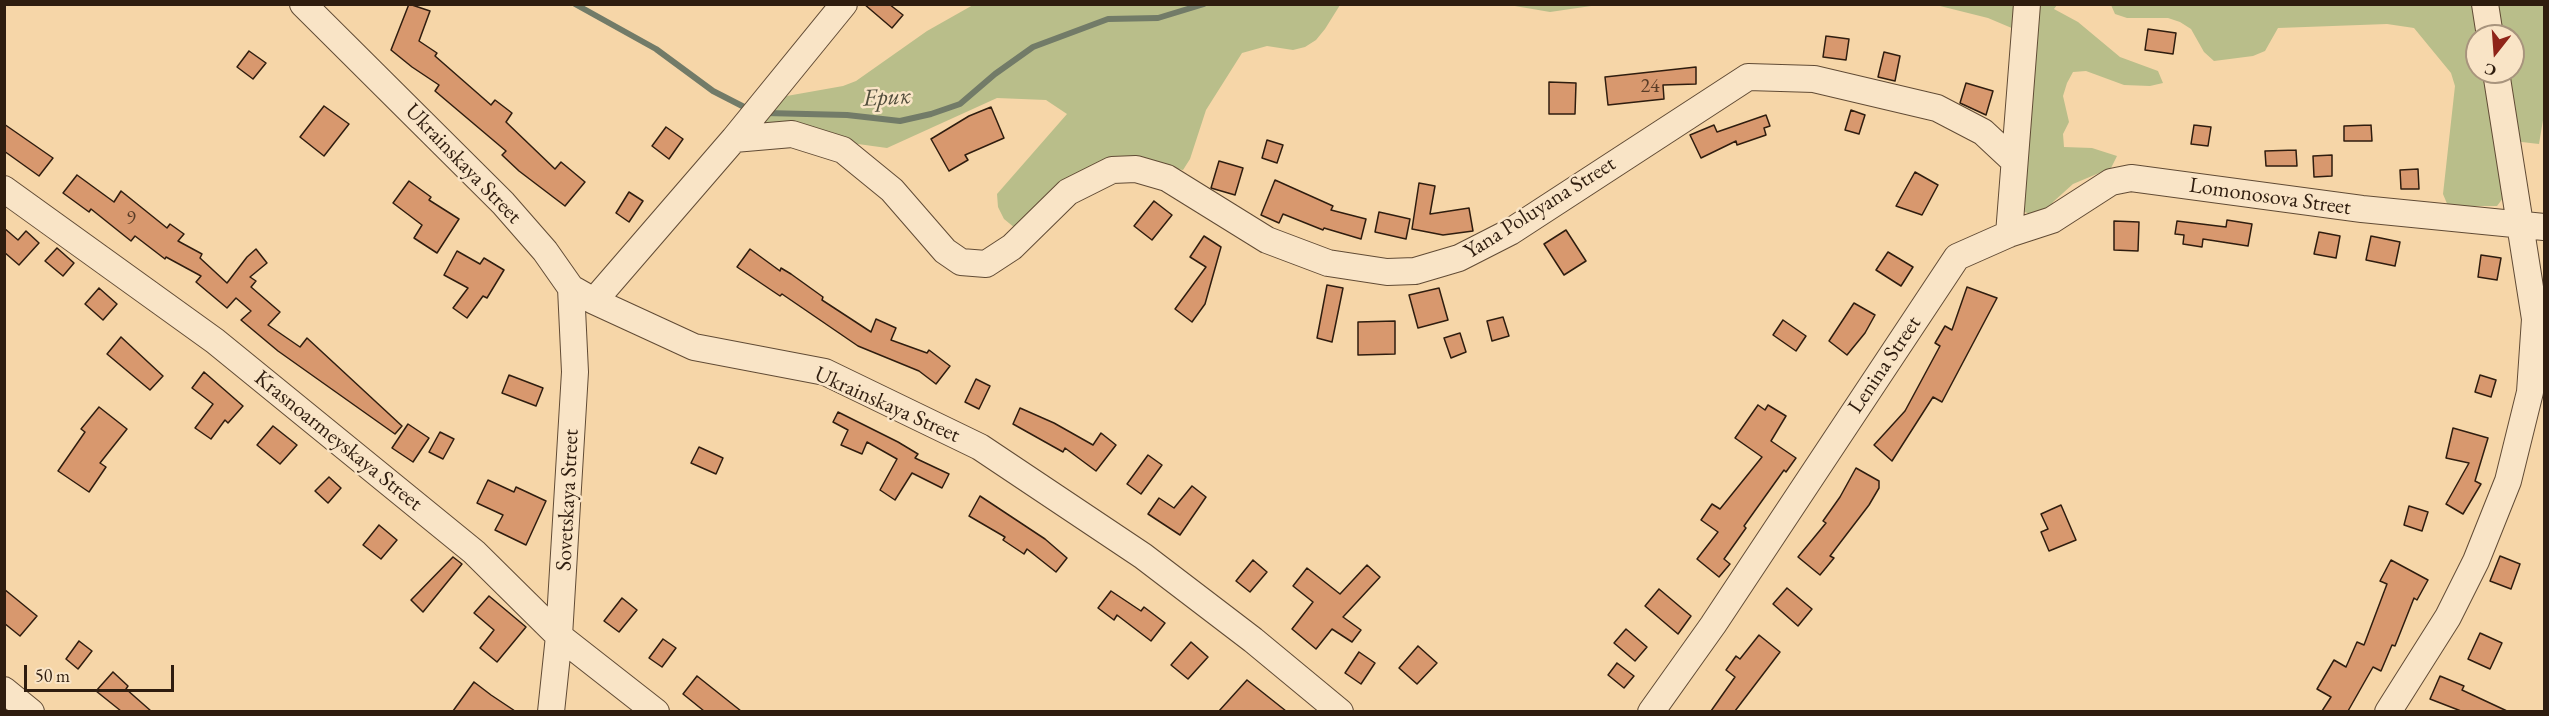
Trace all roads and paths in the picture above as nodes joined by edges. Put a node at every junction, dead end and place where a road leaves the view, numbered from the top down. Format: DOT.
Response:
graph roads {
  1 [pos="303,4"];
  2 [pos="844,4"];
  3 [pos="2027,4"];
  4 [pos="2485,4"];
  5 [pos="2488,24"];
  6 [pos="2499,84"];
  7 [pos="734,139"];
  8 [pos="2013,160"];
  9 [pos="4,189"];
  10 [pos="2533,225"];
  11 [pos="2009,234"];
  12 [pos="572,288"];
  13 [pos="594,301"];
  14 [pos="2537,394"];
  15 [pos="559,636"];
  16 [pos="4,690"];
  17 [pos="31,711"];
  18 [pos="551,711"];
  19 [pos="656,711"];
  20 [pos="1340,711"];
  21 [pos="1652,711"];
  22 [pos="2388,711"];
  1 -- 12 [label="street, Ukrainskaya Street"];
  2 -- 7 [label="street"];
  3 -- 8 [label="street"];
  4 -- 5 [label="street"];
  6 -- 10 [label="street"];
  7 -- 8 [label="street, Yana Poluyana Street"];
  7 -- 13 [label="street"];
  8 -- 11 [label="street"];
  9 -- 15 [label="street, Krasnoarmeyskaya Street"];
  10 -- 11 [label="street, Lomonosova Street"];
  10 -- 14 [label="street"];
  11 -- 21 [label="street, Lenina Street"];
  12 -- 13 [label="street, Ukrainskaya Street"];
  12 -- 15 [label="street, Sovetskaya Street"];
  13 -- 20 [label="street, Ukrainskaya Street"];
  14 -- 22 [label="street"];
  15 -- 18 [label="street, Sovetskaya Street"];
  15 -- 19 [label="street, Krasnoarmeyskaya Street"];
  16 -- 17 [label="street"];
}
